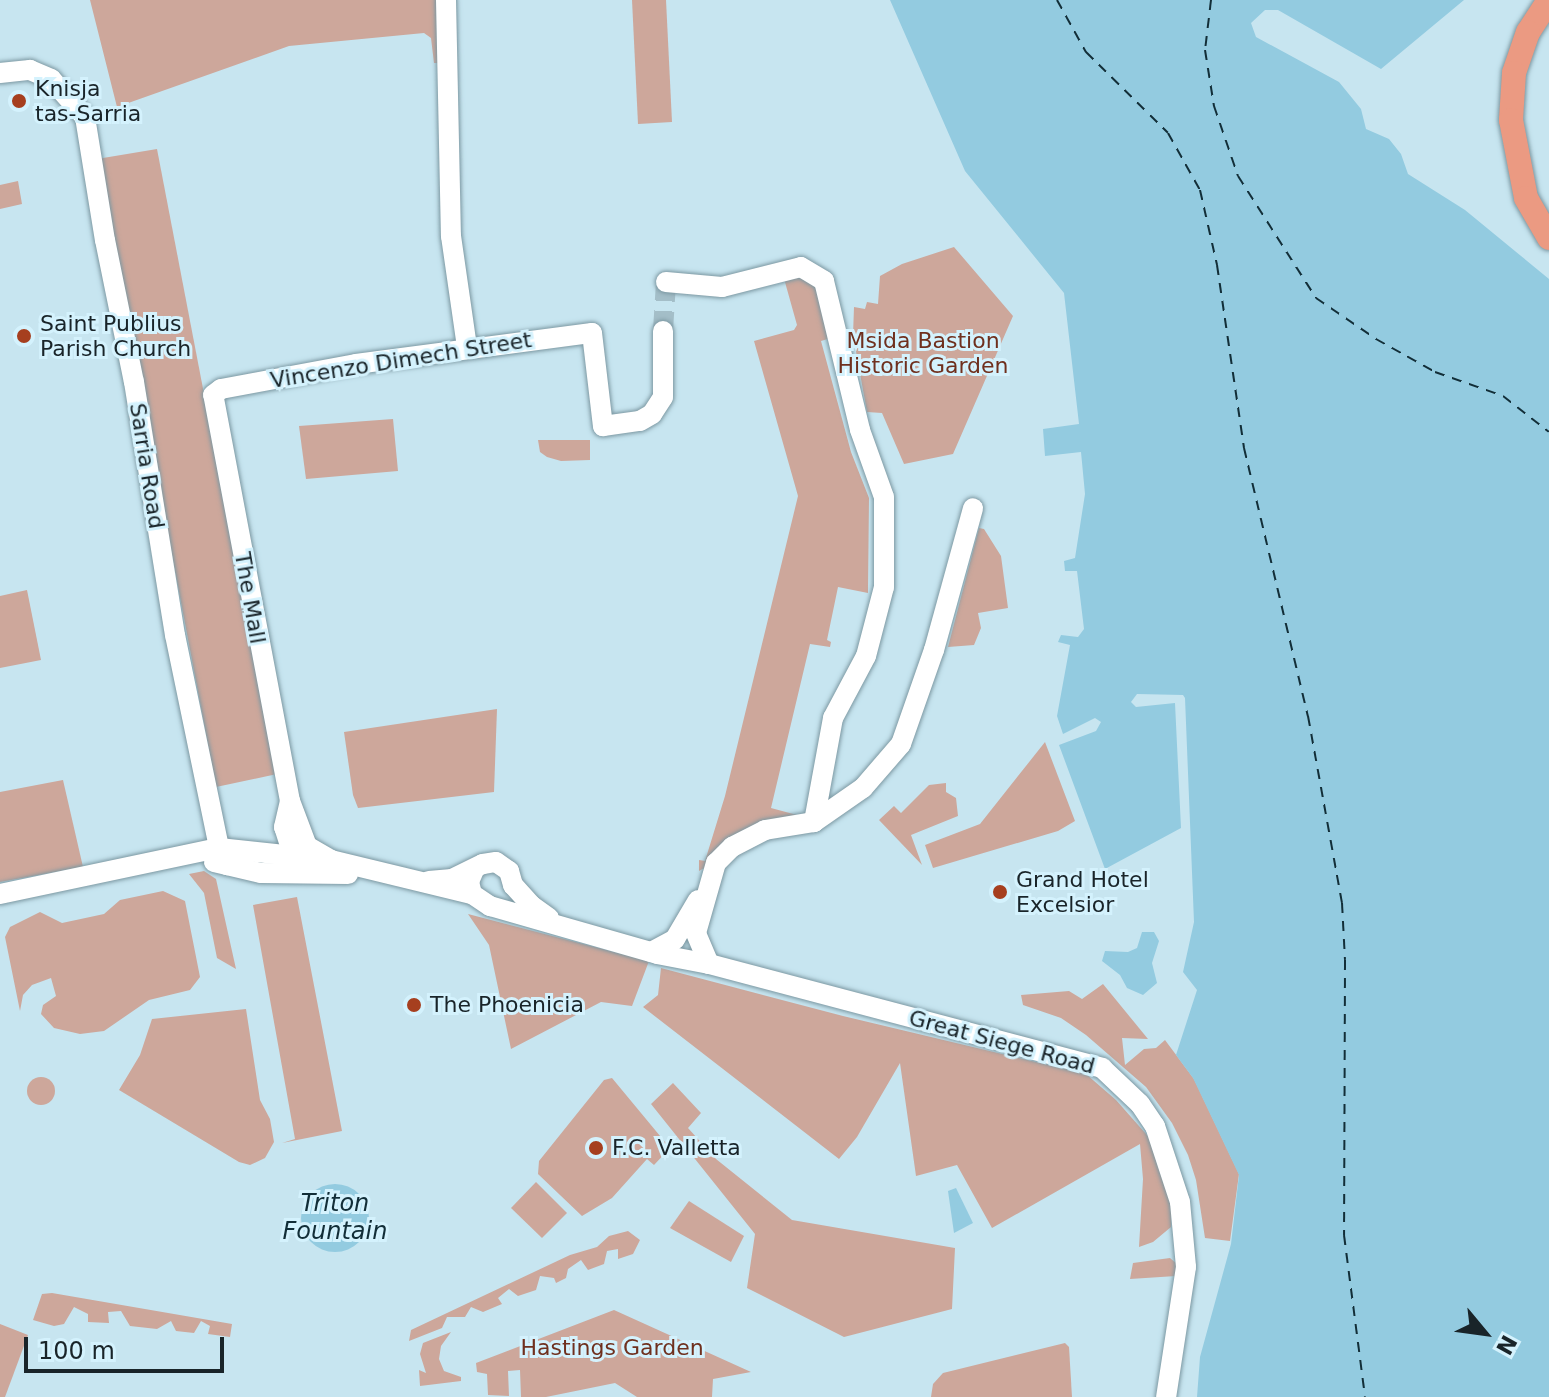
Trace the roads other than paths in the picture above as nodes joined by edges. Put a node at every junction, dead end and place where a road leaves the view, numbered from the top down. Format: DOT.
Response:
graph roads {
  1 [pos="446,0"];
  2 [pos="1549,0"];
  3 [pos="0,73"];
  4 [pos="1549,238"];
  5 [pos="666,282"];
  6 [pos="663,331"];
  7 [pos="467,347"];
  8 [pos="213,395"];
  9 [pos="973,508"];
  10 [pos="290,801"];
  11 [pos="213,814"];
  12 [pos="814,822"];
  13 [pos="284,827"];
  14 [pos="254,851"];
  15 [pos="293,854"];
  16 [pos="223,856"];
  17 [pos="339,866"];
  18 [pos="474,870"];
  19 [pos="400,878"];
  20 [pos="513,885"];
  21 [pos="707,886"];
  22 [pos="25,889"];
  23 [pos="0,894"];
  24 [pos="472,894"];
  25 [pos="0,904"];
  26 [pos="490,906"];
  27 [pos="559,925"];
  28 [pos="696,933"];
  29 [pos="651,952"];
  30 [pos="680,958"];
  31 [pos="709,964"];
  32 [pos="1166,1397"];
  1 -- 7 [label="street"];
  2 -- 4 [label="main road"];
  3 -- 11 [label="street, Sarria Road"];
  5 -- 12 [label="street"];
  6 -- 7 [label="street, Vincenzo Dimech Street"];
  7 -- 8 [label="street, Vincenzo Dimech Street"];
  8 -- 10 [label="street, The Mall"];
  9 -- 12 [label="street"];
  10 -- 13 [label="street"];
  10 -- 17 [label="street"];
  11 -- 14 [label="street, Sarria Road"];
  11 -- 16 [label="street, Sarria Road"];
  12 -- 21 [label="street"];
  13 -- 14 [label="street"];
  13 -- 15 [label="street"];
  14 -- 15 [label="street, Great Siege Road"];
  14 -- 16 [label="street, Great Siege Road"];
  15 -- 17 [label="street, Great Siege Road"];
  16 -- 17 [label="street, Great Siege Road"];
  16 -- 22 [label="street, Great Siege Road"];
  17 -- 19 [label="street, Great Siege Road"];
  18 -- 19 [label="street, Great Siege Road"];
  18 -- 20 [label="street, Great Siege Road"];
  18 -- 24 [label="street"];
  19 -- 24 [label="street, Great Siege Road"];
  20 -- 26 [label="street"];
  20 -- 27 [label="street, Great Siege Road"];
  21 -- 28 [label="street"];
  21 -- 29 [label="street"];
  22 -- 23 [label="street, Great Siege Road"];
  22 -- 25 [label="street, Great Siege Road"];
  24 -- 26 [label="street, Great Siege Road"];
  26 -- 27 [label="street, Great Siege Road"];
  27 -- 29 [label="street, Great Siege Road"];
  28 -- 30 [label="street"];
  28 -- 31 [label="street"];
  29 -- 30 [label="street, Great Siege Road"];
  30 -- 31 [label="street, Great Siege Road"];
  31 -- 32 [label="street, Great Siege Road"];
}
